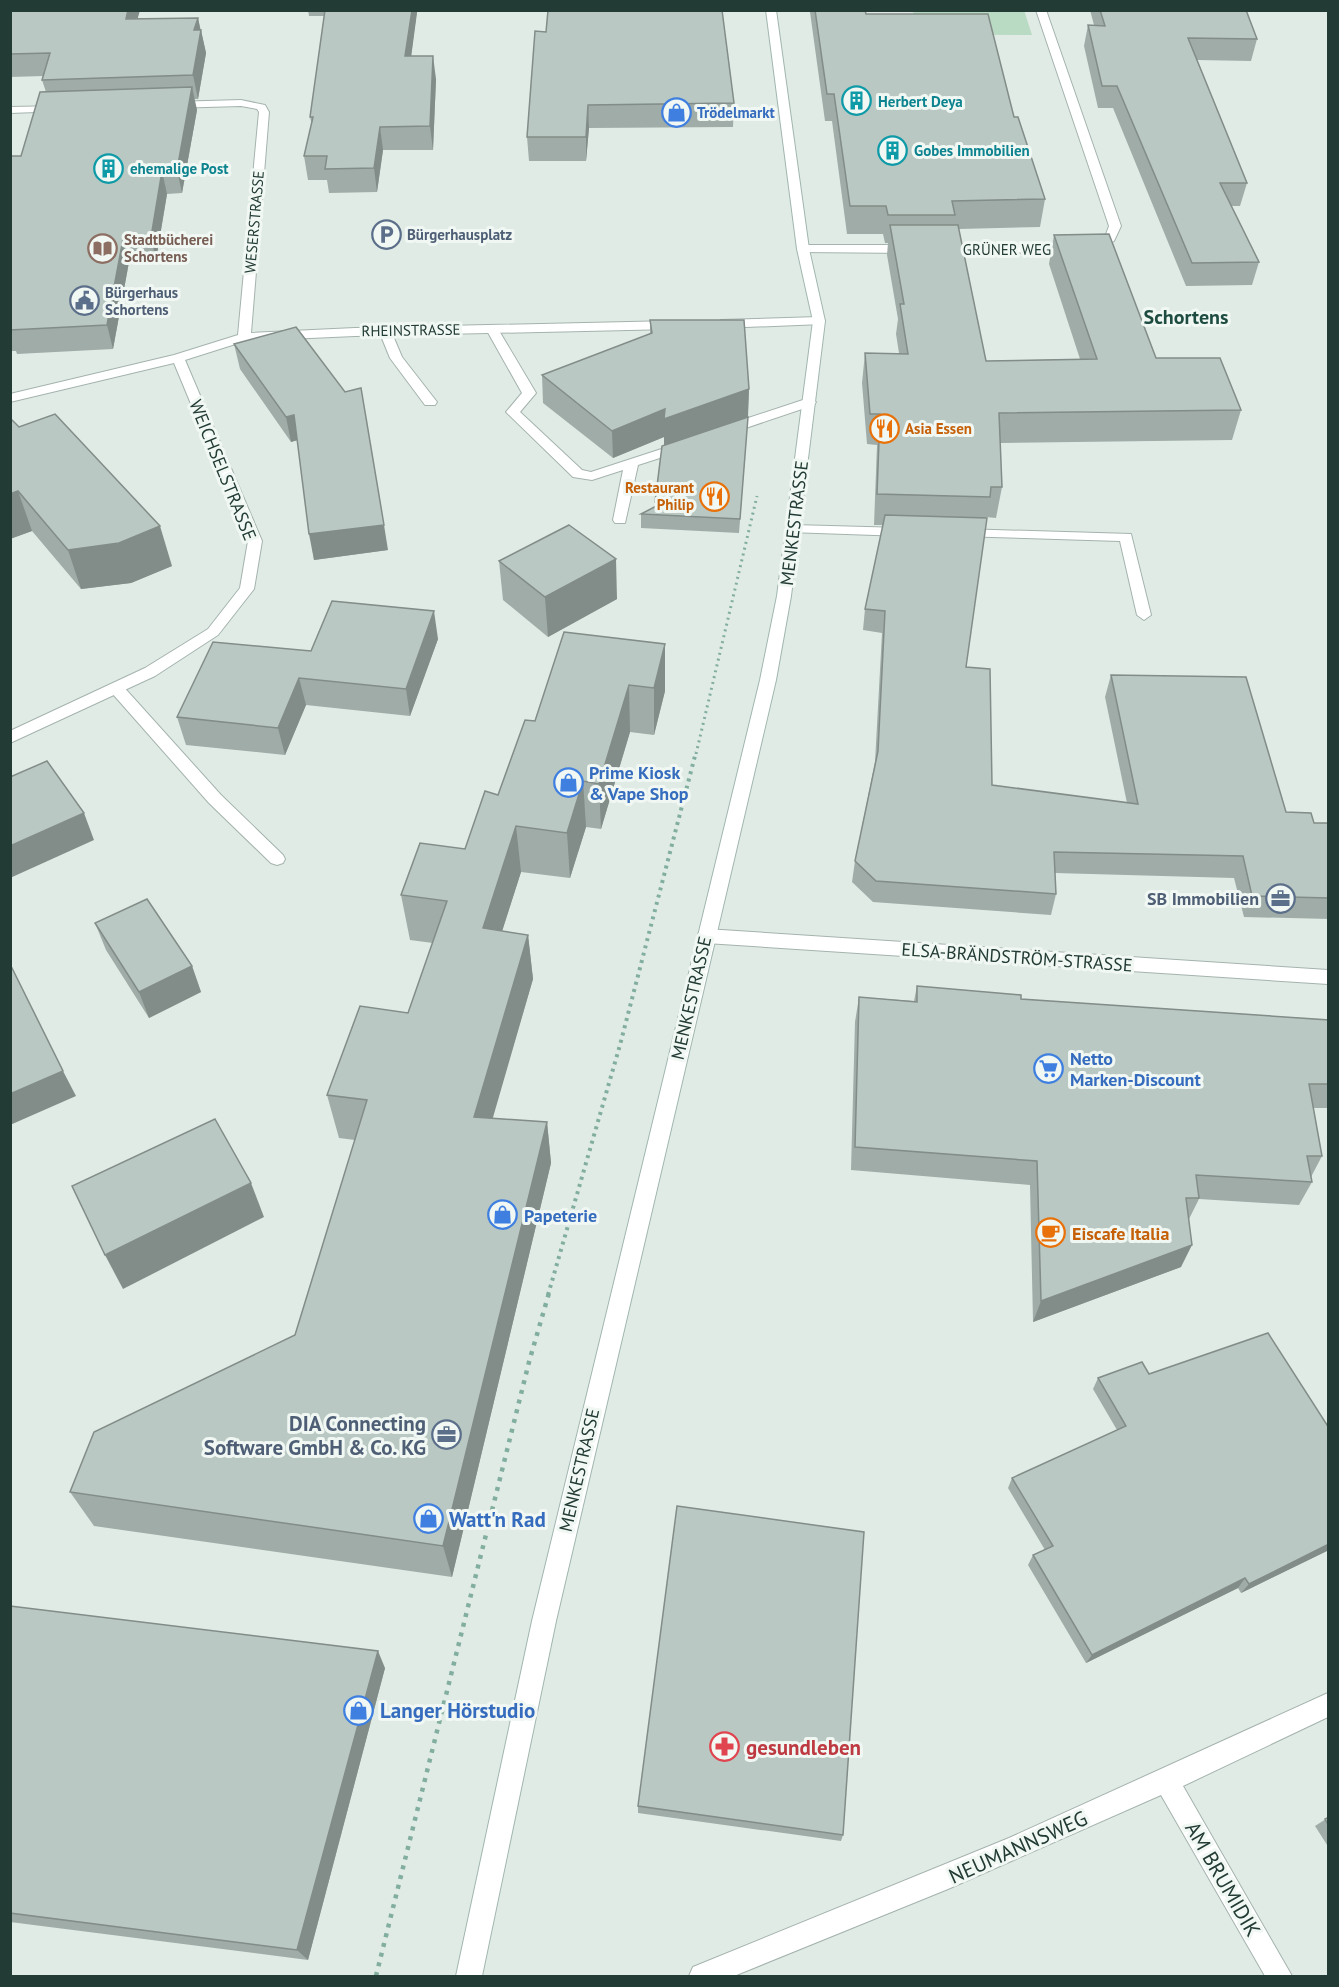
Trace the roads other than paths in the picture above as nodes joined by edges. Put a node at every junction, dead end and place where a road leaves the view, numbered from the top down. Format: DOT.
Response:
graph roads {
  1 [pos="771,10"];
  2 [pos="1041,10"];
  3 [pos="160,105"];
  4 [pos="68,108"];
  5 [pos="10,110"];
  6 [pos="803,249"];
  7 [pos="819,321"];
  8 [pos="686,324"];
  9 [pos="709,324"];
  10 [pos="492,328"];
  11 [pos="385,331"];
  12 [pos="244,338"];
  13 [pos="177,358"];
  14 [pos="10,398"];
  15 [pos="430,402"];
  16 [pos="809,402"];
  17 [pos="715,434"];
  18 [pos="694,441"];
  19 [pos="631,465"];
  20 [pos="620,520"];
  21 [pos="793,529"];
  22 [pos="915,532"];
  23 [pos="950,533"];
  24 [pos="1144,615"];
  25 [pos="116,688"];
  26 [pos="10,738"];
  27 [pos="277,859"];
  28 [pos="706,936"];
  29 [pos="1329,977"];
  30 [pos="1329,1705"];
  31 [pos="1167,1782"];
  32 [pos="469,1977"];
  33 [pos="702,1977"];
  34 [pos="1279,1977"];
  1 -- 6 [label="street, MENKESTRASSE"];
  2 -- 6 [label="street, GRÜNER WEG"];
  3 -- 12 [label="street, WESERSTRASSE"];
  4 -- 5 [label="street"];
  6 -- 7 [label="street, MENKESTRASSE"];
  7 -- 9 [label="street"];
  7 -- 16 [label="street, MENKESTRASSE"];
  8 -- 10 [label="street, RHEINSTRASSE"];
  10 -- 11 [label="street, RHEINSTRASSE"];
  10 -- 19 [label="street"];
  11 -- 12 [label="street, RHEINSTRASSE"];
  11 -- 15 [label="street"];
  12 -- 13 [label="street, RHEINSTRASSE"];
  13 -- 14 [label="street, RHEINSTRASSE"];
  13 -- 25 [label="street, WEICHSELSTRASSE"];
  16 -- 17 [label="street"];
  16 -- 21 [label="street, MENKESTRASSE"];
  18 -- 19 [label="street"];
  19 -- 20 [label="street"];
  21 -- 22 [label="street"];
  21 -- 28 [label="street, MENKESTRASSE"];
  23 -- 24 [label="street"];
  25 -- 26 [label="street, WEICHSELSTRASSE"];
  25 -- 27 [label="street"];
  28 -- 29 [label="street, ELSA-BRÄNDSTRÖM-STRASSE"];
  28 -- 32 [label="street, MENKESTRASSE"];
  30 -- 31 [label="street, NEUMANNSWEG"];
  31 -- 33 [label="street, NEUMANNSWEG"];
  31 -- 34 [label="street, AM BRUMIDIK"];
}
